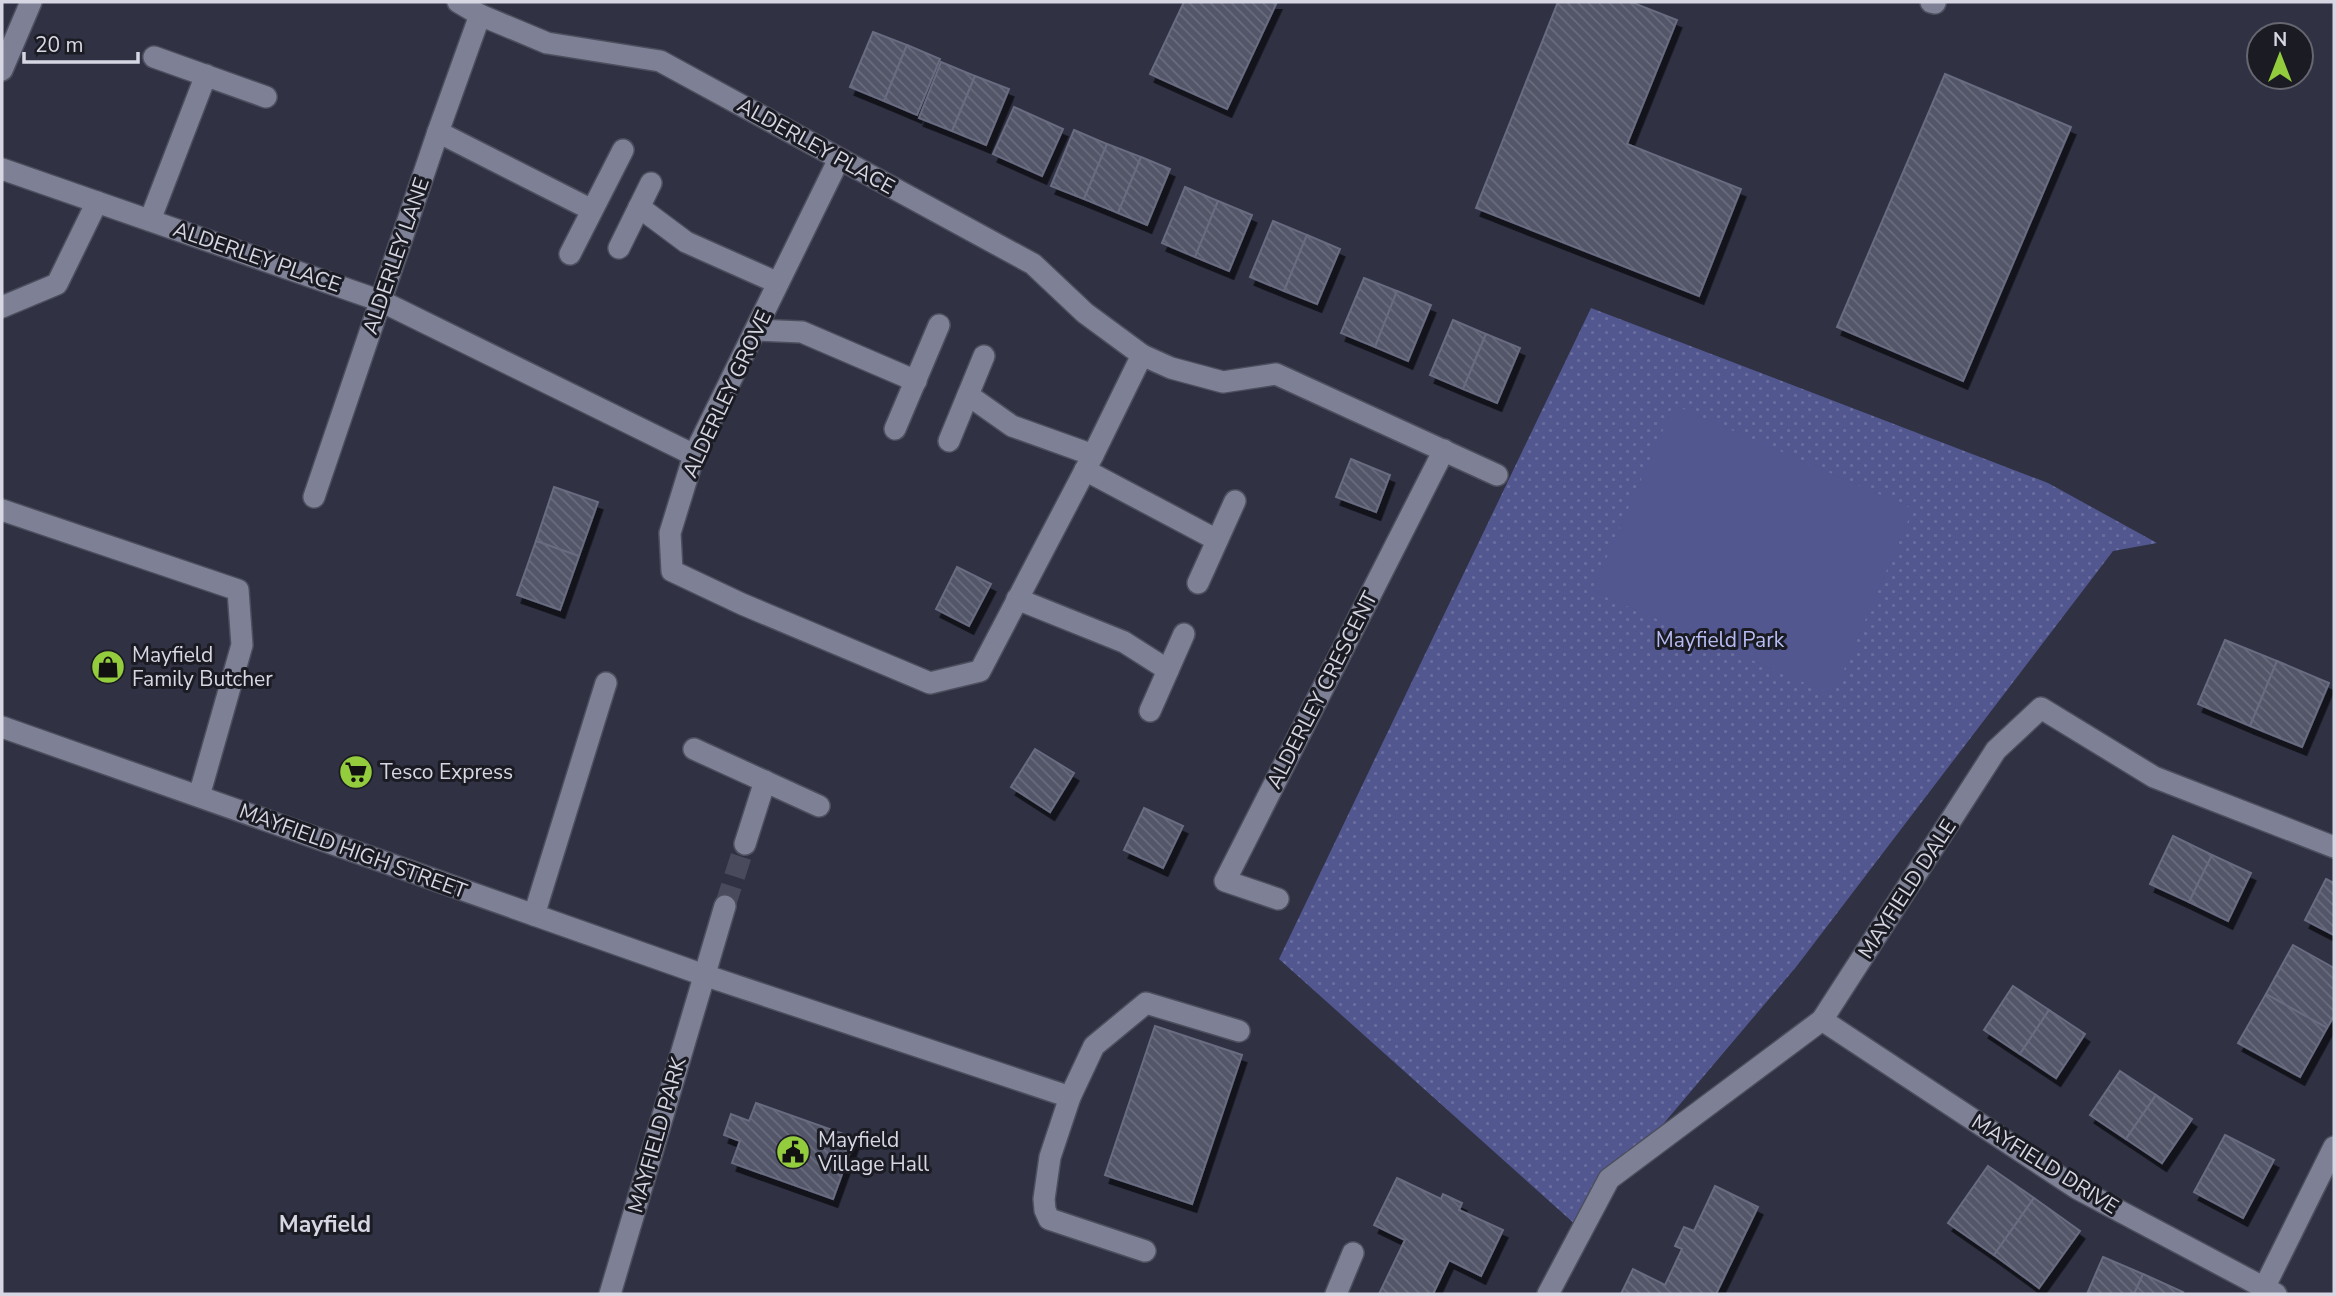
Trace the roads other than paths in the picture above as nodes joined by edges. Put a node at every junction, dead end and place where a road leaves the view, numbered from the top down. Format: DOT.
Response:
graph roads {
  1 [pos="30,2"];
  2 [pos="458,2"];
  3 [pos="480,16"];
  4 [pos="154,57"];
  5 [pos="2,70"];
  6 [pos="206,75"];
  7 [pos="266,97"];
  8 [pos="438,132"];
  9 [pos="623,150"];
  10 [pos="839,159"];
  11 [pos="2,169"];
  12 [pos="651,183"];
  13 [pos="97,202"];
  14 [pos="639,207"];
  15 [pos="592,210"];
  16 [pos="150,220"];
  17 [pos="619,248"];
  18 [pos="570,254"];
  19 [pos="778,283"];
  20 [pos="381,300"];
  21 [pos="2,307"];
  22 [pos="939,325"];
  23 [pos="756,330"];
  24 [pos="1142,355"];
  25 [pos="984,356"];
  26 [pos="916,381"];
  27 [pos="968,394"];
  28 [pos="895,429"];
  29 [pos="949,442"];
  30 [pos="1444,450"];
  31 [pos="694,455"];
  32 [pos="1089,462"];
  33 [pos="1497,474"];
  34 [pos="314,497"];
  35 [pos="1235,500"];
  36 [pos="2,510"];
  37 [pos="1217,540"];
  38 [pos="1198,583"];
  39 [pos="1017,599"];
  40 [pos="1184,635"];
  41 [pos="1168,670"];
  42 [pos="606,683"];
  43 [pos="1150,711"];
  44 [pos="2,727"];
  45 [pos="694,749"];
  46 [pos="765,781"];
  47 [pos="199,796"];
  48 [pos="819,806"];
  49 [pos="745,844"];
  50 [pos="2334,847"];
  51 [pos="1278,899"];
  52 [pos="726,906"];
  53 [pos="534,915"];
  54 [pos="704,975"];
  55 [pos="1822,1020"];
  56 [pos="1239,1031"];
  57 [pos="1070,1097"];
  58 [pos="2334,1147"];
  59 [pos="1145,1251"];
  60 [pos="1353,1253"];
  61 [pos="2270,1291"];
  62 [pos="610,1294"];
  63 [pos="1336,1294"];
  64 [pos="1548,1294"];
  1 -- 5 [label="street"];
  2 -- 3 [label="street, ALDERLEY PLACE"];
  3 -- 8 [label="street, ALDERLEY LANE"];
  3 -- 10 [label="street, ALDERLEY PLACE"];
  4 -- 6 [label="street"];
  6 -- 7 [label="street"];
  6 -- 16 [label="street"];
  8 -- 15 [label="street"];
  8 -- 20 [label="street, ALDERLEY LANE"];
  9 -- 15 [label="street"];
  10 -- 19 [label="street, ALDERLEY GROVE"];
  10 -- 24 [label="street, ALDERLEY PLACE"];
  11 -- 13 [label="street, ALDERLEY PLACE"];
  12 -- 14 [label="street"];
  13 -- 16 [label="street, ALDERLEY PLACE"];
  13 -- 21 [label="street"];
  14 -- 17 [label="street"];
  14 -- 19 [label="street"];
  15 -- 18 [label="street"];
  16 -- 20 [label="street, ALDERLEY PLACE"];
  19 -- 23 [label="street, ALDERLEY GROVE"];
  20 -- 31 [label="street, ALDERLEY PLACE"];
  20 -- 34 [label="street, ALDERLEY LANE"];
  22 -- 26 [label="street"];
  23 -- 26 [label="street"];
  23 -- 31 [label="street, ALDERLEY GROVE"];
  24 -- 30 [label="street, ALDERLEY PLACE"];
  24 -- 32 [label="street"];
  25 -- 27 [label="street"];
  26 -- 28 [label="street"];
  27 -- 29 [label="street"];
  27 -- 32 [label="street"];
  30 -- 33 [label="street, ALDERLEY PLACE"];
  30 -- 51 [label="street, ALDERLEY CRESCENT"];
  31 -- 39 [label="street, ALDERLEY GROVE"];
  32 -- 37 [label="street"];
  32 -- 39 [label="street"];
  35 -- 37 [label="street"];
  36 -- 47 [label="street"];
  37 -- 38 [label="street"];
  39 -- 41 [label="street"];
  40 -- 41 [label="street"];
  41 -- 43 [label="street"];
  42 -- 53 [label="street"];
  44 -- 47 [label="street, MAYFIELD HIGH STREET"];
  45 -- 46 [label="street"];
  46 -- 48 [label="street"];
  46 -- 49 [label="street"];
  47 -- 53 [label="street, MAYFIELD HIGH STREET"];
  50 -- 55 [label="street, MAYFIELD DALE"];
  52 -- 54 [label="street, MAYFIELD PARK"];
  53 -- 54 [label="street, MAYFIELD HIGH STREET"];
  54 -- 57 [label="street, MAYFIELD HIGH STREET"];
  54 -- 62 [label="street, MAYFIELD PARK"];
  55 -- 61 [label="street, MAYFIELD DRIVE"];
  55 -- 64 [label="street, MAYFIELD DALE"];
  56 -- 57 [label="street"];
  57 -- 59 [label="street"];
  58 -- 61 [label="street"];
  60 -- 63 [label="street"];
}
